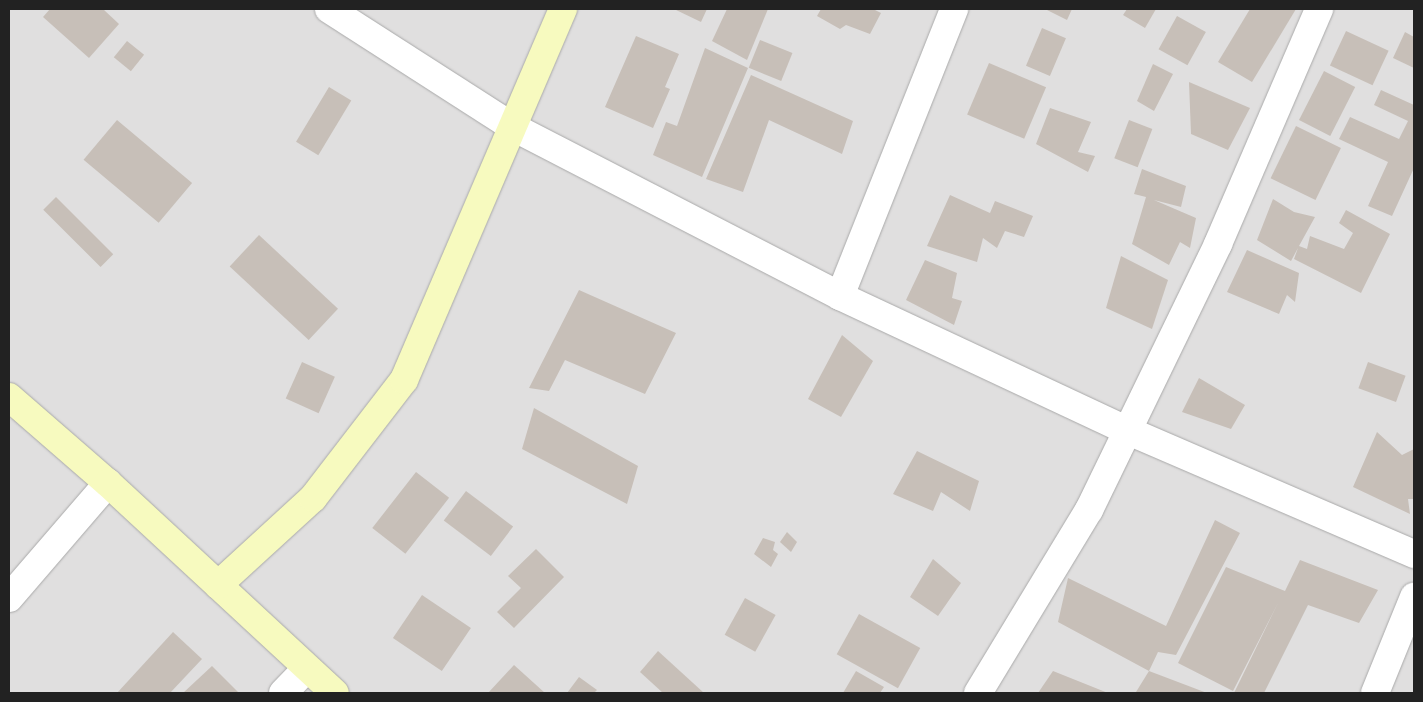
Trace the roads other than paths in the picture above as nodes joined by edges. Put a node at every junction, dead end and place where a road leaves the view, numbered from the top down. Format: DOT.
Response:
graph roads {
  1 [pos="329,9"];
  2 [pos="563,9"];
  3 [pos="954,9"];
  4 [pos="1319,9"];
  5 [pos="513,127"];
  6 [pos="840,296"];
  7 [pos="9,397"];
  8 [pos="1126,430"];
  9 [pos="108,483"];
  10 [pos="1414,554"];
  11 [pos="218,585"];
  12 [pos="1414,597"];
  13 [pos="9,598"];
  14 [pos="306,669"];
  15 [pos="283,693"];
  16 [pos="335,693"];
  17 [pos="978,693"];
  18 [pos="1375,693"];
  1 -- 5 [label="street"];
  2 -- 5 [label="street"];
  3 -- 6 [label="street"];
  4 -- 8 [label="street"];
  5 -- 6 [label="street"];
  5 -- 11 [label="street"];
  6 -- 8 [label="street"];
  7 -- 9 [label="street"];
  8 -- 10 [label="street"];
  8 -- 17 [label="street"];
  9 -- 11 [label="street"];
  9 -- 13 [label="street"];
  11 -- 14 [label="street"];
  12 -- 18 [label="street"];
  14 -- 15 [label="street"];
  14 -- 16 [label="street"];
}
